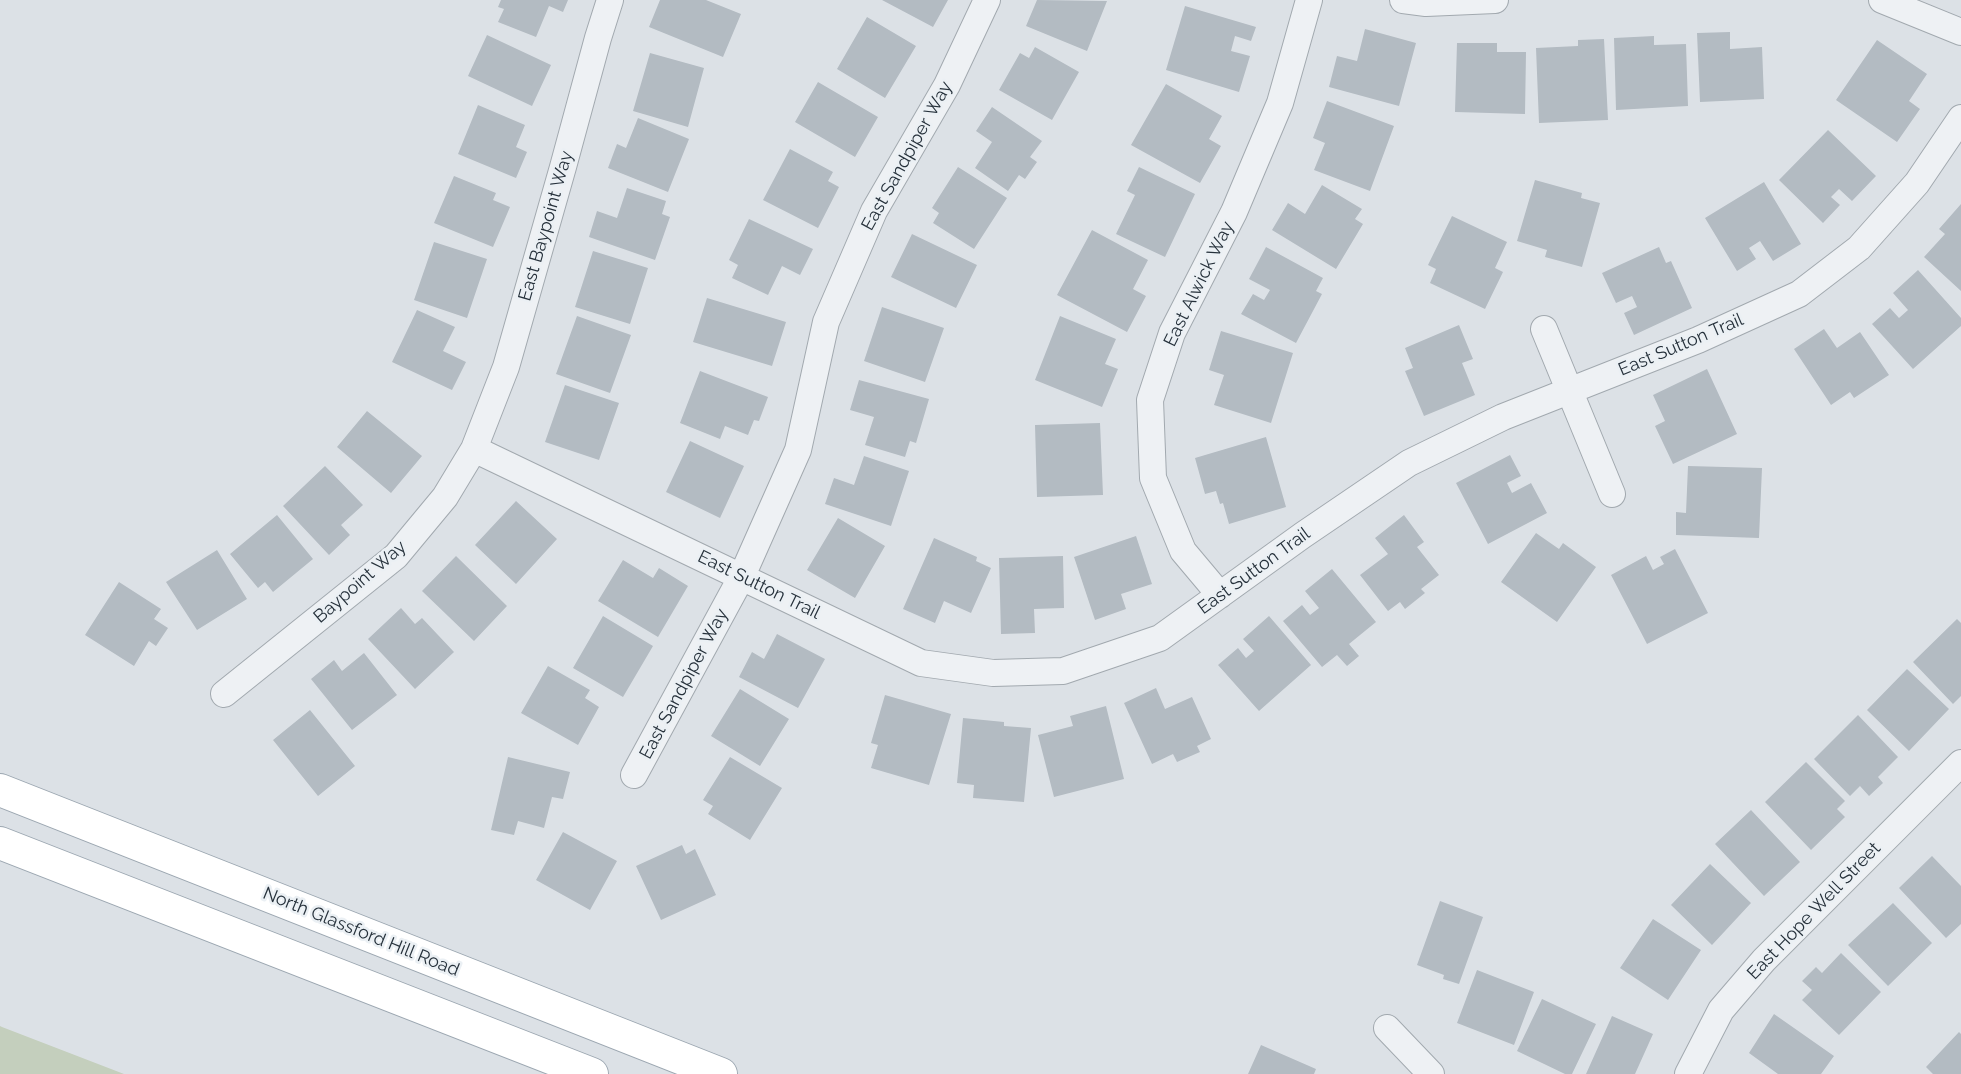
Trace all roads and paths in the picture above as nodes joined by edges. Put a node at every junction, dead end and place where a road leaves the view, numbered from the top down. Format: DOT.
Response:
graph roads {
  1 [pos="610,0"];
  2 [pos="987,0"];
  3 [pos="1309,0"];
  4 [pos="1403,0"];
  5 [pos="1495,0"];
  6 [pos="1882,0"];
  7 [pos="1961,32"];
  8 [pos="1961,118"];
  9 [pos="1544,329"];
  10 [pos="1569,391"];
  11 [pos="474,449"];
  12 [pos="1612,494"];
  13 [pos="742,576"];
  14 [pos="1220,595"];
  15 [pos="224,694"];
  16 [pos="1961,763"];
  17 [pos="634,775"];
  18 [pos="0,790"];
  19 [pos="0,843"];
  20 [pos="1387,1028"];
  21 [pos="592,1074"];
  22 [pos="721,1074"];
  23 [pos="1431,1074"];
  24 [pos="1688,1074"];
  1 -- 11 [label="street, East Baypoint Way"];
  2 -- 13 [label="street, East Sandpiper Way"];
  3 -- 14 [label="street, East Alwick Way"];
  4 -- 5 [label="street"];
  6 -- 7 [label="street"];
  8 -- 10 [label="street, East Sutton Trail"];
  9 -- 10 [label="street"];
  10 -- 12 [label="street"];
  10 -- 14 [label="street, East Sutton Trail"];
  11 -- 13 [label="street, East Sutton Trail"];
  11 -- 15 [label="street, Baypoint Way"];
  13 -- 14 [label="street, East Sutton Trail"];
  13 -- 17 [label="street, East Sandpiper Way"];
  16 -- 24 [label="street, East Hope Well Street"];
  18 -- 22 [label="main road, North Glassford Hill Road"];
  19 -- 21 [label="main road"];
  20 -- 23 [label="street"];
}
